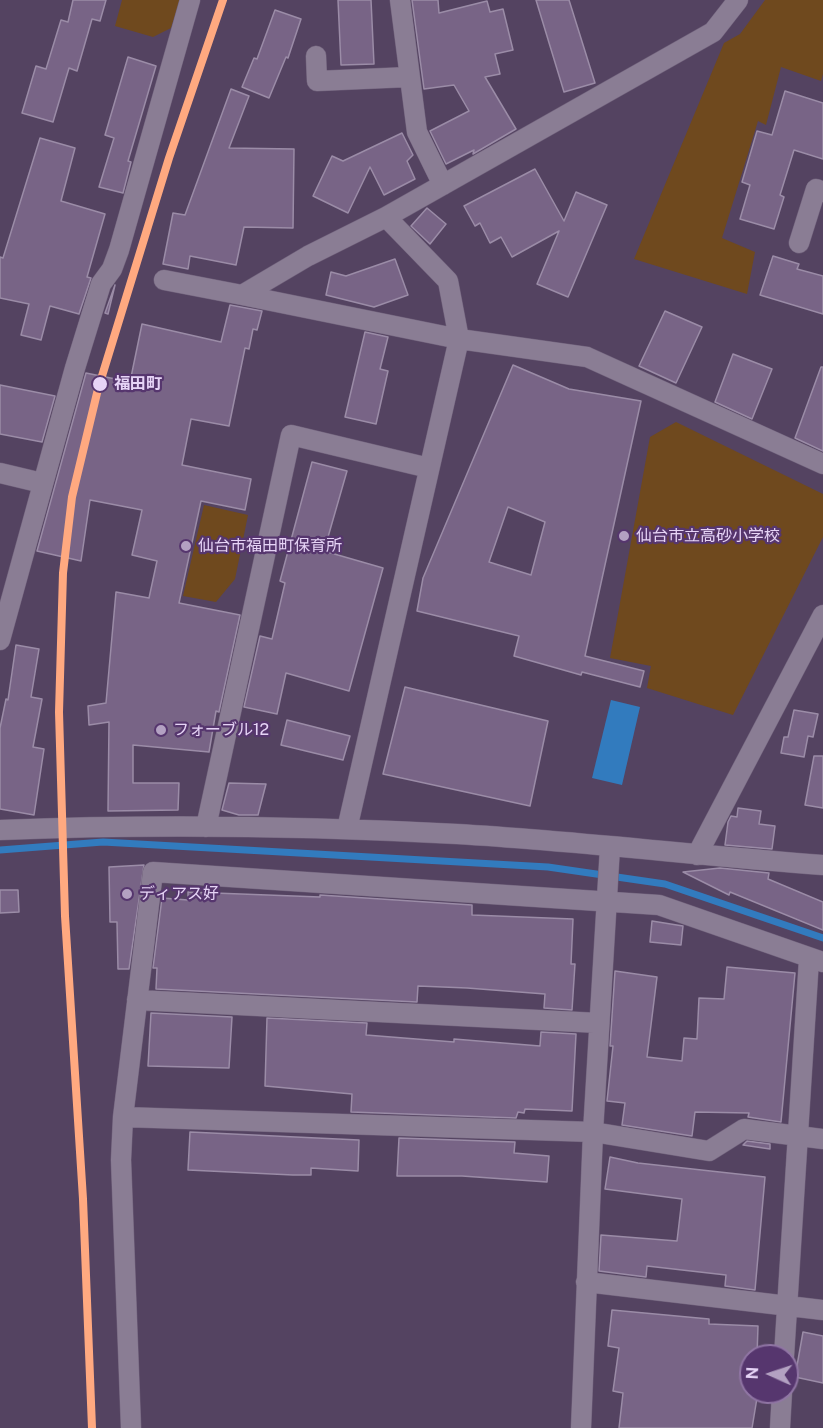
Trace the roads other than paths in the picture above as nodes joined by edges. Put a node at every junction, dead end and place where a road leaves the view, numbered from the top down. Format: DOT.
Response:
graph roads {
  1 [pos="190,0"];
  2 [pos="399,0"];
  3 [pos="738,0"];
  4 [pos="316,56"];
  5 [pos="409,77"];
  6 [pos="443,185"];
  7 [pos="823,192"];
  8 [pos="386,218"];
  9 [pos="799,243"];
  10 [pos="164,280"];
  11 [pos="242,295"];
  12 [pos="459,339"];
  13 [pos="823,464"];
  14 [pos="429,468"];
  15 [pos="0,472"];
  16 [pos="42,483"];
  17 [pos="823,615"];
  18 [pos="0,640"];
  19 [pos="206,827"];
  20 [pos="347,829"];
  21 [pos="0,830"];
  22 [pos="609,854"];
  23 [pos="697,855"];
  24 [pos="823,865"];
  25 [pos="606,896"];
  26 [pos="816,960"];
  27 [pos="137,1000"];
  28 [pos="599,1023"];
  29 [pos="123,1117"];
  30 [pos="592,1132"];
  31 [pos="797,1135"];
  32 [pos="823,1139"];
  33 [pos="586,1282"];
  34 [pos="787,1305"];
  35 [pos="823,1310"];
  36 [pos="785,1344"];
  37 [pos="781,1404"];
  38 [pos="131,1428"];
  39 [pos="581,1428"];
  40 [pos="780,1428"];
  1 -- 16 [label="street"];
  2 -- 5 [label="street"];
  3 -- 6 [label="street"];
  4 -- 5 [label="street"];
  5 -- 6 [label="street"];
  6 -- 8 [label="street"];
  7 -- 9 [label="street"];
  8 -- 11 [label="street"];
  8 -- 12 [label="street"];
  10 -- 11 [label="street"];
  11 -- 12 [label="street"];
  12 -- 13 [label="street"];
  12 -- 14 [label="street"];
  14 -- 19 [label="street"];
  14 -- 20 [label="street"];
  15 -- 16 [label="street"];
  16 -- 18 [label="street"];
  17 -- 23 [label="street"];
  19 -- 20 [label="street"];
  19 -- 21 [label="street"];
  20 -- 22 [label="street"];
  22 -- 23 [label="street"];
  22 -- 25 [label="street"];
  23 -- 24 [label="street"];
  25 -- 26 [label="street"];
  25 -- 27 [label="street"];
  25 -- 28 [label="street"];
  26 -- 31 [label="street"];
  27 -- 28 [label="street"];
  27 -- 29 [label="street"];
  28 -- 30 [label="street"];
  29 -- 30 [label="street"];
  29 -- 38 [label="street"];
  30 -- 31 [label="street"];
  30 -- 33 [label="street"];
  31 -- 32 [label="street"];
  31 -- 34 [label="street"];
  33 -- 34 [label="street"];
  33 -- 39 [label="street"];
  34 -- 35 [label="street"];
  34 -- 36 [label="street"];
  37 -- 40 [label="street"];
}
